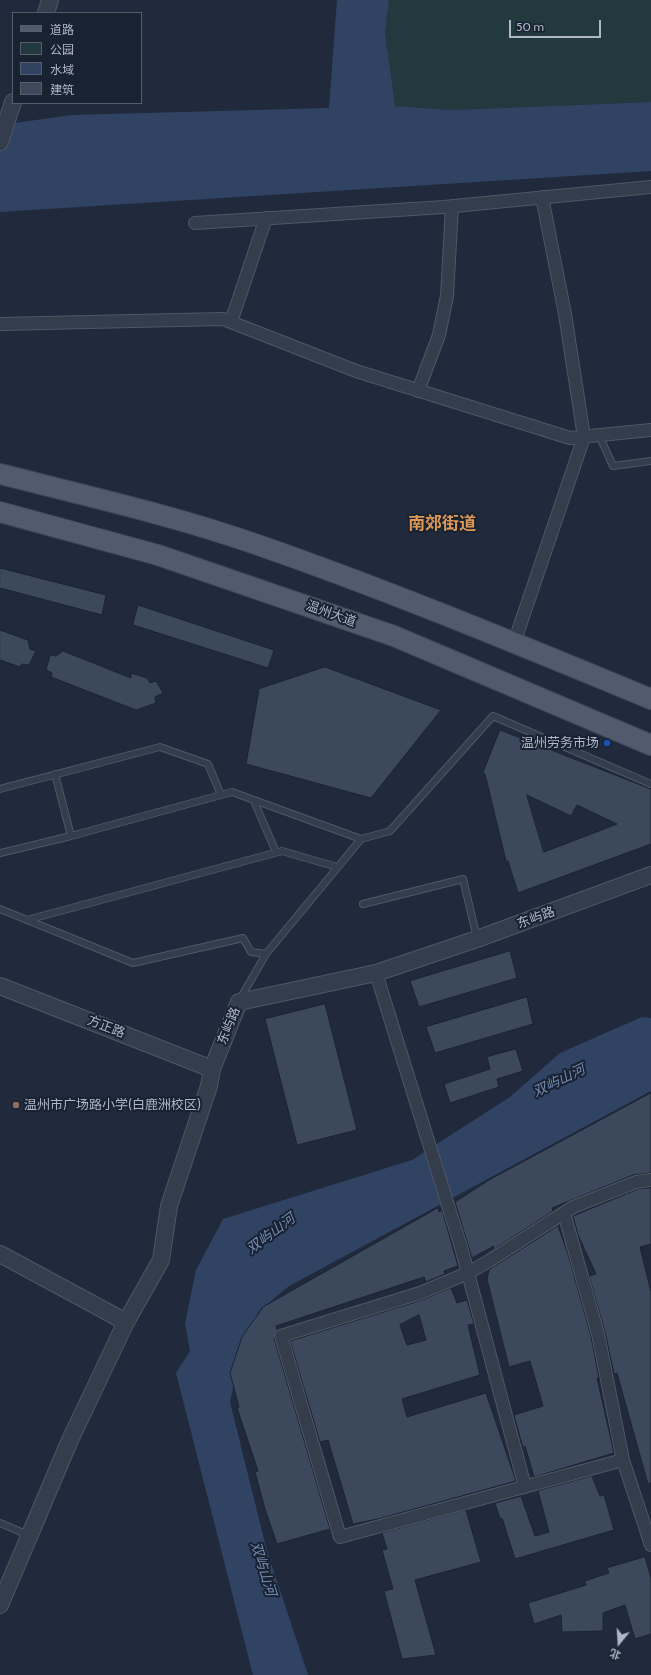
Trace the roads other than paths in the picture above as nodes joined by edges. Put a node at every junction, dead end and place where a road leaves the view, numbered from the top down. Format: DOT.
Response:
graph roads {
  1 [pos="50,0"];
  2 [pos="46,12"];
  3 [pos="12,104"];
  4 [pos="0,142"];
  5 [pos="651,187"];
  6 [pos="542,197"];
  7 [pos="452,206"];
  8 [pos="266,218"];
  9 [pos="195,223"];
  10 [pos="231,322"];
  11 [pos="0,324"];
  12 [pos="418,391"];
  13 [pos="651,430"];
  14 [pos="599,435"];
  15 [pos="584,437"];
  16 [pos="651,461"];
  17 [pos="0,474"];
  18 [pos="0,512"];
  19 [pos="514,643"];
  20 [pos="651,700"];
  21 [pos="651,745"];
  22 [pos="55,774"];
  23 [pos="651,784"];
  24 [pos="0,789"];
  25 [pos="221,795"];
  26 [pos="254,800"];
  27 [pos="71,836"];
  28 [pos="361,839"];
  29 [pos="276,852"];
  30 [pos="0,853"];
  31 [pos="337,867"];
  32 [pos="651,875"];
  33 [pos="363,904"];
  34 [pos="0,910"];
  35 [pos="27,920"];
  36 [pos="477,939"];
  37 [pos="266,954"];
  38 [pos="376,973"];
  39 [pos="0,986"];
  40 [pos="239,1002"];
  41 [pos="212,1069"];
  42 [pos="651,1180"];
  43 [pos="564,1213"];
  44 [pos="0,1254"];
  45 [pos="468,1273"];
  46 [pos="126,1322"];
  47 [pos="623,1460"];
  48 [pos="525,1487"];
  49 [pos="0,1523"];
  50 [pos="30,1535"];
  51 [pos="651,1544"];
  52 [pos="0,1605"];
  1 -- 2 [label="street"];
  3 -- 4 [label="street"];
  5 -- 6 [label="street"];
  6 -- 7 [label="street"];
  6 -- 15 [label="street"];
  7 -- 8 [label="street"];
  7 -- 12 [label="street"];
  8 -- 9 [label="street"];
  8 -- 10 [label="street"];
  10 -- 11 [label="street"];
  10 -- 12 [label="street"];
  12 -- 15 [label="street"];
  13 -- 14 [label="street"];
  14 -- 15 [label="street"];
  14 -- 16 [label="lane"];
  15 -- 19 [label="street"];
  17 -- 19 [label="main road"];
  18 -- 21 [label="main road, 温州大道"];
  19 -- 20 [label="main road"];
  22 -- 24 [label="lane"];
  22 -- 25 [label="lane"];
  22 -- 27 [label="lane"];
  23 -- 28 [label="lane"];
  25 -- 26 [label="lane"];
  25 -- 27 [label="lane"];
  26 -- 28 [label="lane"];
  26 -- 29 [label="lane"];
  27 -- 30 [label="lane"];
  28 -- 31 [label="lane"];
  29 -- 31 [label="lane"];
  29 -- 35 [label="lane"];
  31 -- 37 [label="lane"];
  32 -- 36 [label="street, 东屿路"];
  33 -- 36 [label="lane"];
  34 -- 35 [label="lane"];
  35 -- 37 [label="lane"];
  36 -- 38 [label="street, 东屿路"];
  37 -- 40 [label="lane"];
  38 -- 40 [label="street, 东屿路"];
  38 -- 45 [label="street"];
  39 -- 41 [label="street, 方正路"];
  40 -- 41 [label="street, 东屿路"];
  41 -- 46 [label="street, 东屿路"];
  42 -- 43 [label="street"];
  43 -- 45 [label="street"];
  43 -- 47 [label="street"];
  44 -- 46 [label="street"];
  45 -- 48 [label="street"];
  45 -- 48 [label="street"];
  46 -- 50 [label="street, 东屿路"];
  47 -- 48 [label="street"];
  47 -- 51 [label="street"];
  49 -- 50 [label="lane"];
  50 -- 52 [label="street, 东屿路"];
}
